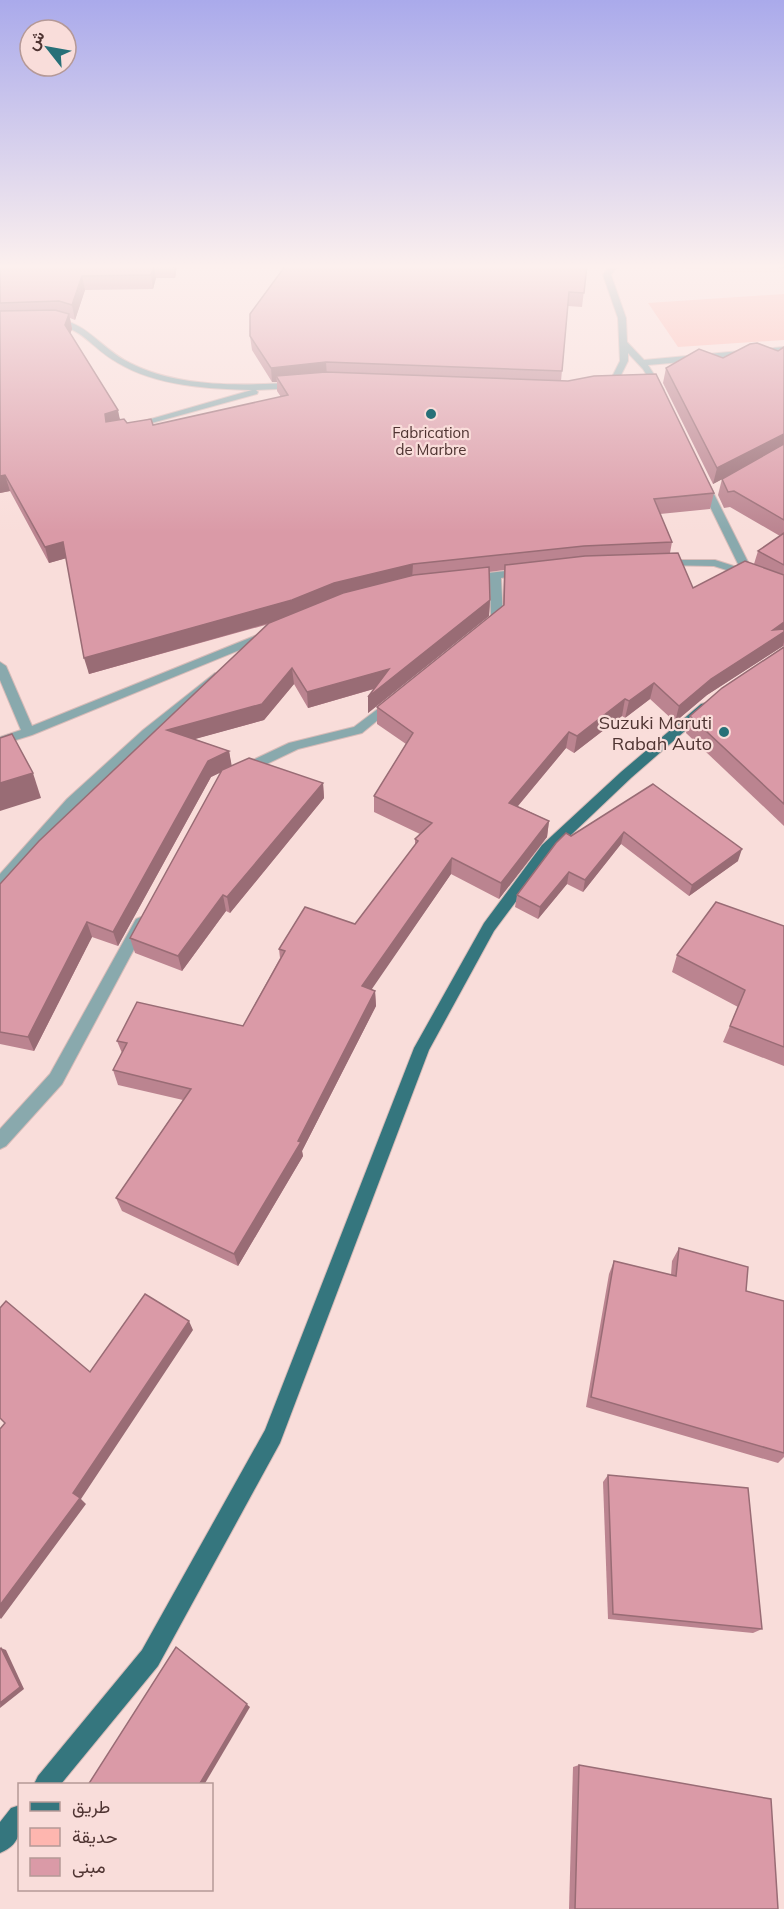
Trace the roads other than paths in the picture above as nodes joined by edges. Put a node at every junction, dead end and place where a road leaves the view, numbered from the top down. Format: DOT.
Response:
graph roads {
  1 [pos="111,354"];
  2 [pos="624,354"];
  3 [pos="634,354"];
  4 [pos="739,354"];
  5 [pos="642,363"];
  6 [pos="304,384"];
  7 [pos="590,387"];
  8 [pos="268,388"];
  9 [pos="662,395"];
  10 [pos="124,430"];
  11 [pos="699,473"];
  12 [pos="646,563"];
  13 [pos="538,571"];
  14 [pos="749,574"];
  15 [pos="495,575"];
  16 [pos="460,579"];
  17 [pos="784,590"];
  18 [pos="479,633"];
  19 [pos="0,666"];
  20 [pos="404,693"];
  21 [pos="721,694"];
  22 [pos="28,732"];
  23 [pos="0,741"];
  24 [pos="229,776"];
  25 [pos="0,883"];
  26 [pos="146,915"];
  27 [pos="0,1141"];
  28 [pos="48,1783"];
  29 [pos="18,1819"];
  30 [pos="0,1841"];
  1 -- 8 [label="street"];
  2 -- 7 [label="street"];
  3 -- 5 [label="street"];
  4 -- 5 [label="street"];
  5 -- 9 [label="street"];
  6 -- 8 [label="street"];
  8 -- 10 [label="street"];
  11 -- 14 [label="street"];
  12 -- 14 [label="street"];
  13 -- 15 [label="street"];
  14 -- 17 [label="street"];
  15 -- 16 [label="street"];
  15 -- 18 [label="street"];
  19 -- 22 [label="street"];
  20 -- 24 [label="street"];
  21 -- 28 [label="main road"];
  22 -- 23 [label="street"];
  22 -- 25 [label="street"];
  26 -- 27 [label="street"];
  29 -- 30 [label="main road"];
}
